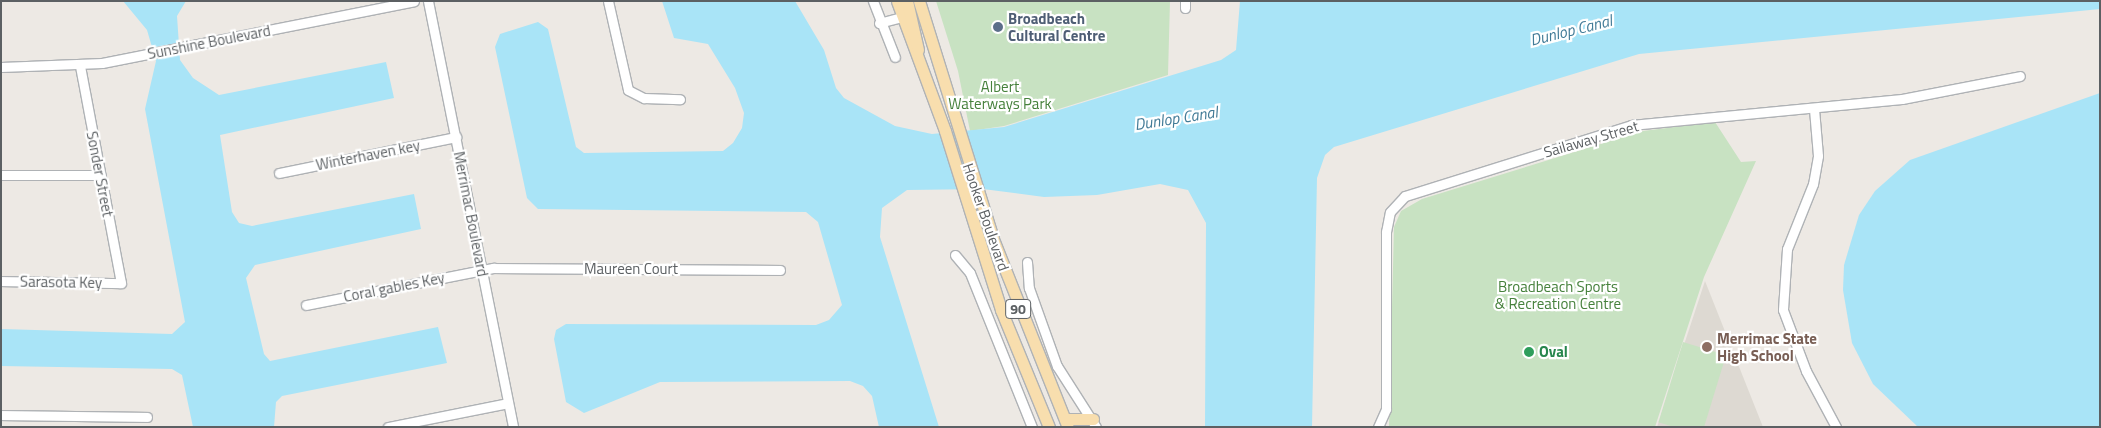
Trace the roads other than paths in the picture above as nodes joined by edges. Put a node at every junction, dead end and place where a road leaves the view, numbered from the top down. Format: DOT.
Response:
graph roads {
  1 [pos="414,1"];
  2 [pos="428,1"];
  3 [pos="608,1"];
  4 [pos="873,1"];
  5 [pos="898,1"];
  6 [pos="907,1"];
  7 [pos="919,1"];
  8 [pos="902,17"];
  9 [pos="879,23"];
  10 [pos="895,57"];
  11 [pos="918,59"];
  12 [pos="80,66"];
  13 [pos="1,67"];
  14 [pos="2020,76"];
  15 [pos="680,99"];
  16 [pos="1814,109"];
  17 [pos="456,137"];
  18 [pos="279,173"];
  19 [pos="99,174"];
  20 [pos="1,175"];
  21 [pos="955,256"];
  22 [pos="1027,262"];
  23 [pos="482,270"];
  24 [pos="780,270"];
  25 [pos="1,281"];
  26 [pos="121,283"];
  27 [pos="306,305"];
  28 [pos="508,403"];
  29 [pos="1,416"];
  30 [pos="147,417"];
  31 [pos="1066,423"];
  32 [pos="1095,423"];
  33 [pos="388,427"];
  34 [pos="513,427"];
  35 [pos="1032,427"];
  36 [pos="1049,427"];
  37 [pos="1084,427"];
  38 [pos="1378,427"];
  39 [pos="1836,427"];
  1 -- 12 [label="street, Sunshine Boulevard"];
  2 -- 17 [label="street, Merrimac Boulevard"];
  3 -- 15 [label="street"];
  4 -- 9 [label="street"];
  5 -- 8 [label="main road, Hooker Boulevard / 90"];
  6 -- 11 [label="main road"];
  7 -- 31 [label="main road, Hooker Boulevard / 90"];
  8 -- 9 [label="street"];
  8 -- 11 [label="main road, Hooker Boulevard / 90"];
  9 -- 10 [label="street"];
  11 -- 36 [label="main road, Hooker Boulevard / 90"];
  12 -- 13 [label="street, Sunshine Boulevard"];
  12 -- 19 [label="street, Sonder Street"];
  14 -- 16 [label="street, Sailaway Street"];
  16 -- 38 [label="street, Sailaway Street"];
  16 -- 39 [label="street"];
  17 -- 18 [label="street, Winterhaven key"];
  17 -- 23 [label="street, Merrimac Boulevard"];
  19 -- 20 [label="street"];
  19 -- 26 [label="street, Sonder Street"];
  21 -- 35 [label="street"];
  22 -- 32 [label="street, Hooker Boulevard"];
  23 -- 24 [label="street, Maureen Court"];
  23 -- 27 [label="street, Coral gables Key"];
  23 -- 28 [label="street, Merrimac Boulevard"];
  25 -- 26 [label="street, Sarasota Key"];
  28 -- 33 [label="street"];
  28 -- 34 [label="street, Merrimac Boulevard"];
  29 -- 30 [label="street"];
  31 -- 32 [label="main road"];
  32 -- 37 [label="main road"];
}
